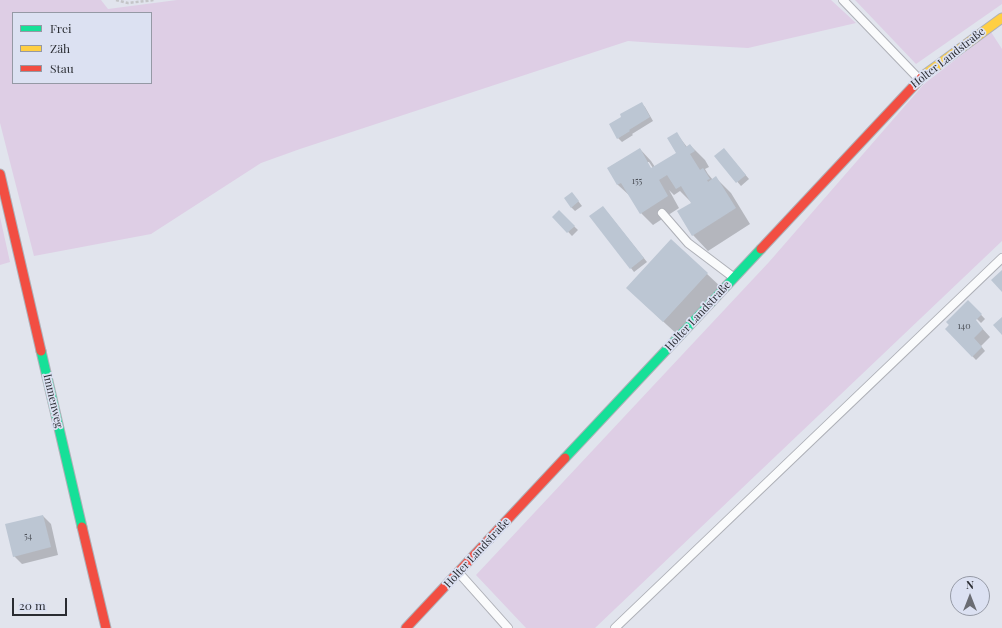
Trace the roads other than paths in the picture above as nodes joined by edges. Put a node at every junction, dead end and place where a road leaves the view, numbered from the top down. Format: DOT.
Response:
graph roads {
  1 [pos="843,0"];
  2 [pos="999,19"];
  3 [pos="1002,31"];
  4 [pos="919,79"];
  5 [pos="0,174"];
  6 [pos="662,213"];
  7 [pos="1002,258"];
  8 [pos="733,277"];
  9 [pos="458,572"];
  10 [pos="106,628"];
  11 [pos="406,628"];
  12 [pos="508,628"];
  13 [pos="615,628"];
  1 -- 4 [label="lane"];
  2 -- 3 [label="lane"];
  2 -- 4 [label="street, Holter Landstraße"];
  4 -- 8 [label="street, Holter Landstraße"];
  5 -- 10 [label="street, Immenweg"];
  6 -- 8 [label="lane"];
  7 -- 13 [label="lane"];
  8 -- 9 [label="street, Holter Landstraße"];
  9 -- 11 [label="street, Holter Landstraße"];
  9 -- 12 [label="lane"];
}
